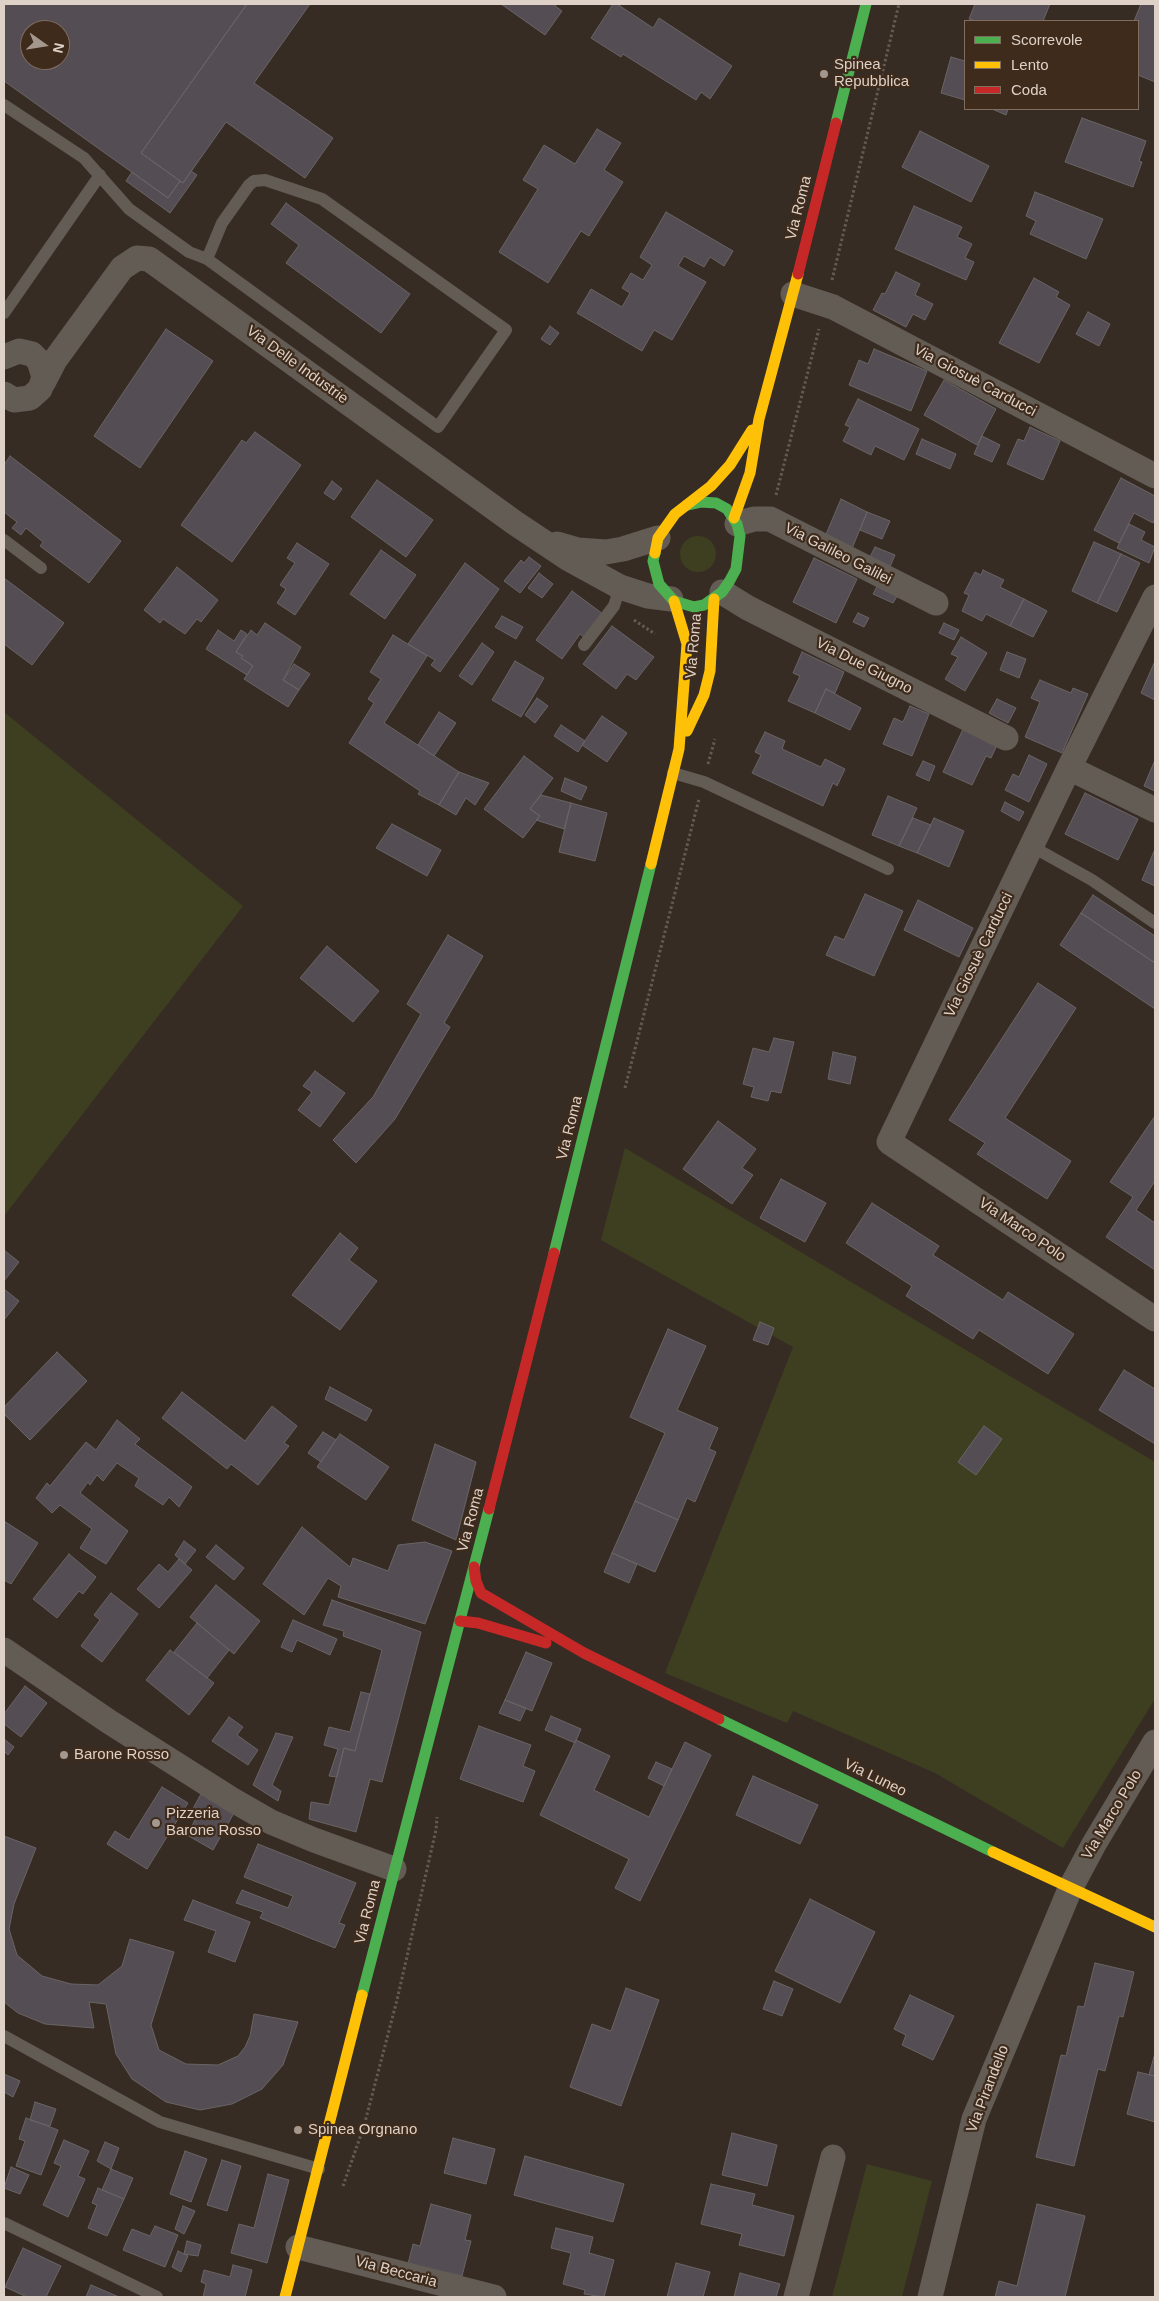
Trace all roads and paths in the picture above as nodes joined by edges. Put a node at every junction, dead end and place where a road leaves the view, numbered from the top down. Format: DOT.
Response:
graph roads {
  1 [pos="866,4"];
  2 [pos="899,4"];
  3 [pos="4,105"];
  4 [pos="100,175"];
  5 [pos="207,260"];
  6 [pos="830,286"];
  7 [pos="793,294"];
  8 [pos="4,313"];
  9 [pos="822,320"];
  10 [pos="71,337"];
  11 [pos="29,353"];
  12 [pos="4,357"];
  13 [pos="43,383"];
  14 [pos="7,400"];
  15 [pos="759,419"];
  16 [pos="792,428"];
  17 [pos="1155,476"];
  18 [pos="688,505"];
  19 [pos="736,521"];
  20 [pos="658,538"];
  21 [pos="4,540"];
  22 [pos="540,540"];
  23 [pos="623,549"];
  24 [pos="41,568"];
  25 [pos="718,596"];
  26 [pos="617,597"];
  27 [pos="1155,597"];
  28 [pos="672,600"];
  29 [pos="936,603"];
  30 [pos="1147,629"];
  31 [pos="656,635"];
  32 [pos="584,646"];
  33 [pos="1006,738"];
  34 [pos="679,749"];
  35 [pos="1068,768"];
  36 [pos="673,773"];
  37 [pos="1155,810"];
  38 [pos="1031,846"];
  39 [pos="888,869"];
  40 [pos="1155,923"];
  41 [pos="889,1142"];
  42 [pos="1155,1319"];
  43 [pos="474,1567"];
  44 [pos="460,1621"];
  45 [pos="4,1650"];
  46 [pos="584,1653"];
  47 [pos="1155,1742"];
  48 [pos="438,1814"];
  49 [pos="394,1869"];
  50 [pos="1070,1889"];
  51 [pos="1155,1927"];
  52 [pos="4,2036"];
  53 [pos="353,2152"];
  54 [pos="833,2157"];
  55 [pos="318,2169"];
  56 [pos="4,2223"];
  57 [pos="298,2247"];
  58 [pos="157,2297"];
  59 [pos="285,2297"];
  60 [pos="494,2297"];
  61 [pos="796,2297"];
  62 [pos="930,2297"];
  1 -- 7 [label="street, Via Roma"];
  2 -- 6 [label="path"];
  3 -- 4 [label="lane"];
  4 -- 5 [label="lane"];
  4 -- 8 [label="lane"];
  5 -- 5 [label="lane"];
  7 -- 15 [label="street, Via Roma"];
  7 -- 17 [label="street, Via Giosuè Carducci"];
  9 -- 16 [label="path"];
  10 -- 11 [label="street, Via Delle Industrie"];
  10 -- 13 [label="street, Via Delle Industrie"];
  10 -- 22 [label="street, Via Delle Industrie"];
  11 -- 12 [label="street, Via Delle Industrie"];
  11 -- 13 [label="street"];
  13 -- 14 [label="street, Via Delle Industrie"];
  15 -- 18 [label="street, Via Roma"];
  15 -- 19 [label="street, Via Roma"];
  18 -- 19 [label="street"];
  18 -- 20 [label="street, Via Roma"];
  19 -- 25 [label="street, Via Roma"];
  19 -- 29 [label="street, Via Galileo Galilei"];
  20 -- 23 [label="street, Via Delle Industrie"];
  20 -- 28 [label="street, Via Roma"];
  21 -- 24 [label="lane"];
  22 -- 23 [label="street, Via Delle Industrie"];
  22 -- 26 [label="street, Via Delle Industrie"];
  23 -- 26 [label="street"];
  25 -- 28 [label="street, Via Roma"];
  25 -- 33 [label="street, Via Due Giugno"];
  25 -- 34 [label="street, Via Roma"];
  26 -- 28 [label="street, Via Delle Industrie"];
  26 -- 31 [label="path"];
  26 -- 32 [label="lane"];
  27 -- 30 [label="street, Via Giosuè Carducci"];
  28 -- 34 [label="street, Via Roma"];
  30 -- 35 [label="street, Via Giosuè Carducci"];
  34 -- 36 [label="street, Via Roma"];
  35 -- 37 [label="street"];
  35 -- 38 [label="street, Via Giosuè Carducci"];
  36 -- 39 [label="lane"];
  36 -- 43 [label="street, Via Roma"];
  38 -- 40 [label="lane"];
  38 -- 41 [label="street, Via Giosuè Carducci"];
  41 -- 42 [label="street, Via Marco Polo"];
  43 -- 44 [label="street, Via Roma"];
  43 -- 46 [label="street, Via Luneo"];
  44 -- 46 [label="street, Via Luneo"];
  44 -- 49 [label="street, Via Roma"];
  45 -- 49 [label="street"];
  46 -- 50 [label="street, Via Luneo"];
  47 -- 50 [label="street, Via Marco Polo"];
  48 -- 53 [label="path"];
  49 -- 55 [label="street, Via Roma"];
  50 -- 51 [label="street, Via Luneo"];
  50 -- 62 [label="street, Via Pirandello"];
  52 -- 55 [label="lane"];
  54 -- 61 [label="street"];
  55 -- 57 [label="street, Via Roma"];
  56 -- 58 [label="lane"];
  57 -- 59 [label="street, Via Roma"];
  57 -- 60 [label="street, Via Beccaria"];
}
